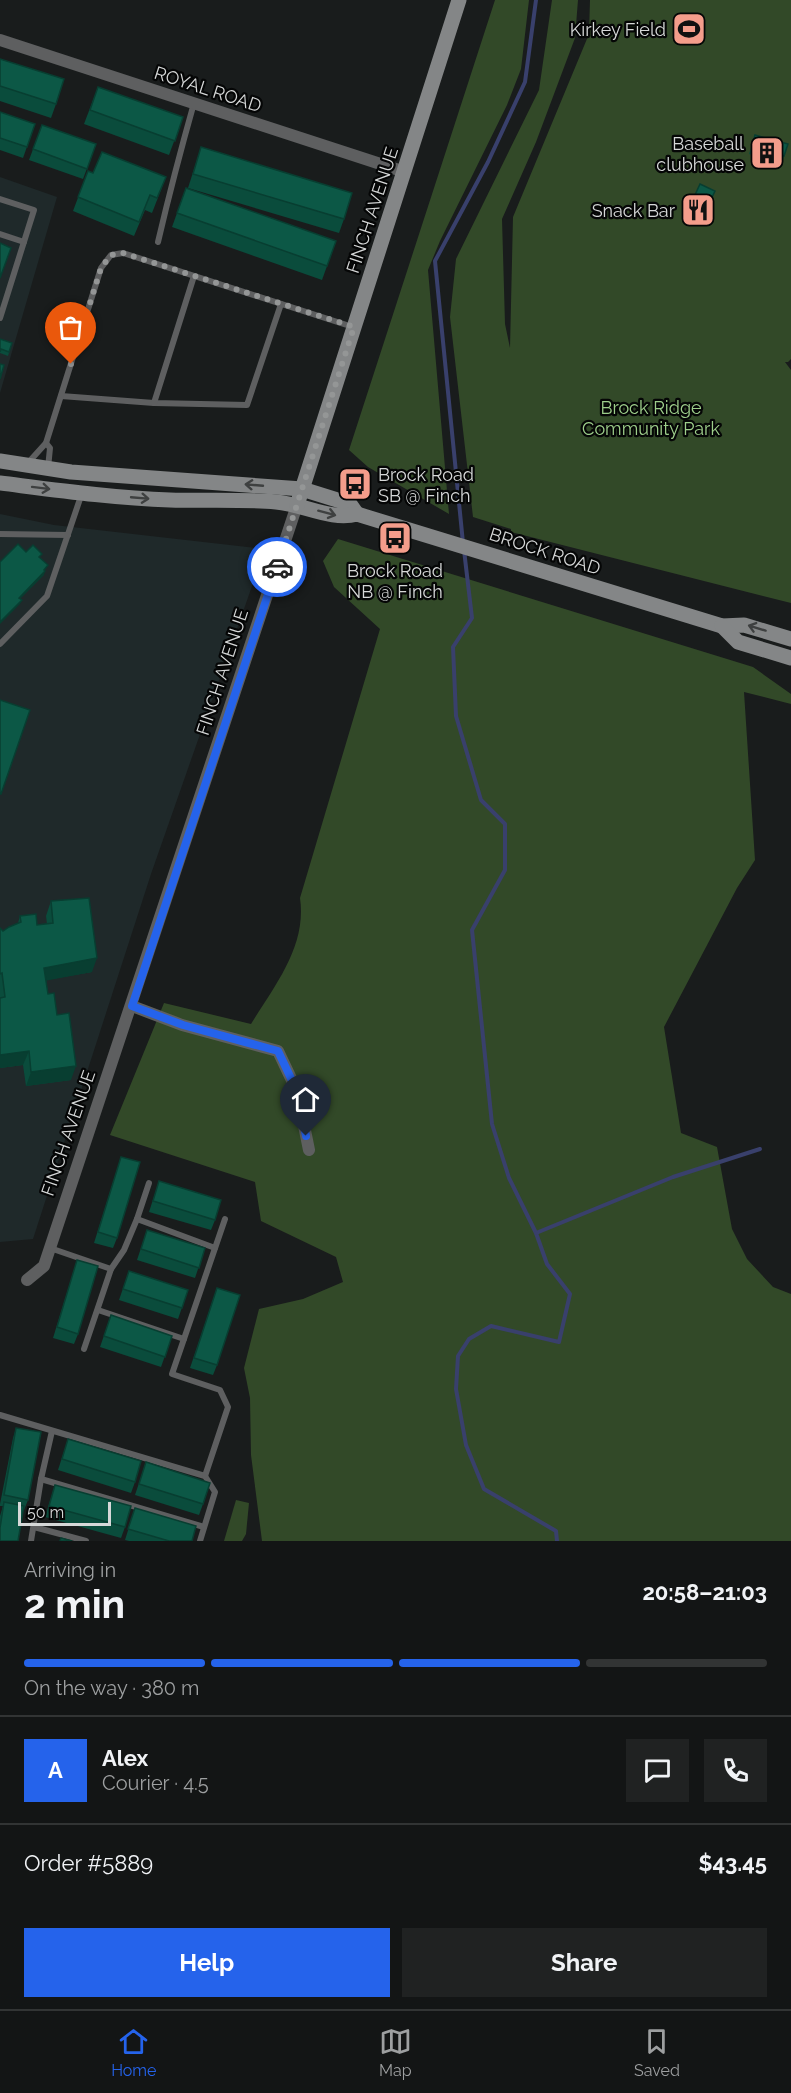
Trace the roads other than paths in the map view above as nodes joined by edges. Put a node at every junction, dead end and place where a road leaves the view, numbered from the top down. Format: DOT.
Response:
graph roads {
  1 [pos="459,0"];
  2 [pos="0,40"];
  3 [pos="194,103"];
  4 [pos="405,172"];
  5 [pos="0,199"];
  6 [pos="0,234"];
  7 [pos="24,242"];
  8 [pos="158,242"];
  9 [pos="194,276"];
  10 [pos="281,304"];
  11 [pos="0,318"];
  12 [pos="354,327"];
  13 [pos="61,396"];
  14 [pos="154,403"];
  15 [pos="46,443"];
  16 [pos="0,461"];
  17 [pos="25,466"];
  18 [pos="48,469"];
  19 [pos="0,483"];
  20 [pos="303,489"];
  21 [pos="82,493"];
  22 [pos="297,505"];
  23 [pos="357,514"];
  24 [pos="0,534"];
  25 [pos="68,535"];
  26 [pos="722,626"];
  27 [pos="791,639"];
  28 [pos="0,644"];
  29 [pos="791,658"];
  30 [pos="132,1006"];
  31 [pos="309,1150"];
  32 [pos="149,1183"];
  33 [pos="137,1219"];
  34 [pos="225,1219"];
  35 [pos="50,1248"];
  36 [pos="215,1248"];
  37 [pos="111,1269"];
  38 [pos="27,1280"];
  39 [pos="98,1310"];
  40 [pos="184,1339"];
  41 [pos="84,1349"];
  42 [pos="0,1415"];
  43 [pos="52,1431"];
  44 [pos="206,1476"];
  45 [pos="41,1479"];
  46 [pos="34,1527"];
  47 [pos="204,1527"];
  48 [pos="31,1541"];
  49 [pos="86,1541"];
  50 [pos="200,1541"];
  1 -- 4 [label="main road, FINCH AVENUE"];
  2 -- 3 [label="street, ROYAL ROAD"];
  3 -- 4 [label="street, ROYAL ROAD"];
  3 -- 8 [label="lane"];
  4 -- 12 [label="main road, FINCH AVENUE"];
  5 -- 7 [label="lane"];
  6 -- 7 [label="lane"];
  7 -- 11 [label="lane"];
  9 -- 10 [label="lane"];
  9 -- 13 [label="lane"];
  9 -- 14 [label="lane"];
  10 -- 12 [label="lane"];
  10 -- 14 [label="lane"];
  12 -- 20 [label="main road, FINCH AVENUE"];
  13 -- 14 [label="lane"];
  13 -- 15 [label="lane"];
  15 -- 17 [label="lane"];
  15 -- 18 [label="lane"];
  16 -- 17 [label="main road, BROCK ROAD"];
  17 -- 18 [label="main road, BROCK ROAD"];
  20 -- 18 [label="main road, BROCK ROAD, one-way"];
  19 -- 21 [label="main road, BROCK ROAD, one-way"];
  20 -- 22 [label="main road, FINCH AVENUE"];
  20 -- 23 [label="main road, BROCK ROAD"];
  21 -- 22 [label="main road, BROCK ROAD, one-way"];
  21 -- 25 [label="lane"];
  22 -- 23 [label="main road, BROCK ROAD, one-way"];
  22 -- 30 [label="street, FINCH AVENUE"];
  23 -- 26 [label="main road, BROCK ROAD"];
  24 -- 25 [label="lane"];
  25 -- 28 [label="lane"];
  27 -- 26 [label="main road, BROCK ROAD, one-way"];
  26 -- 29 [label="main road, BROCK ROAD"];
  30 -- 31 [label="street"];
  30 -- 35 [label="street, FINCH AVENUE"];
  32 -- 33 [label="lane"];
  33 -- 36 [label="lane"];
  33 -- 37 [label="lane"];
  34 -- 36 [label="lane"];
  35 -- 37 [label="lane"];
  35 -- 38 [label="street, FINCH AVENUE"];
  36 -- 40 [label="lane"];
  37 -- 39 [label="lane"];
  39 -- 40 [label="lane"];
  39 -- 41 [label="lane"];
  40 -- 44 [label="lane"];
  42 -- 43 [label="lane"];
  43 -- 44 [label="lane"];
  43 -- 45 [label="lane"];
  44 -- 47 [label="lane"];
  45 -- 46 [label="lane"];
  45 -- 47 [label="lane"];
  46 -- 48 [label="lane"];
  46 -- 49 [label="lane"];
  47 -- 50 [label="lane"];
}
